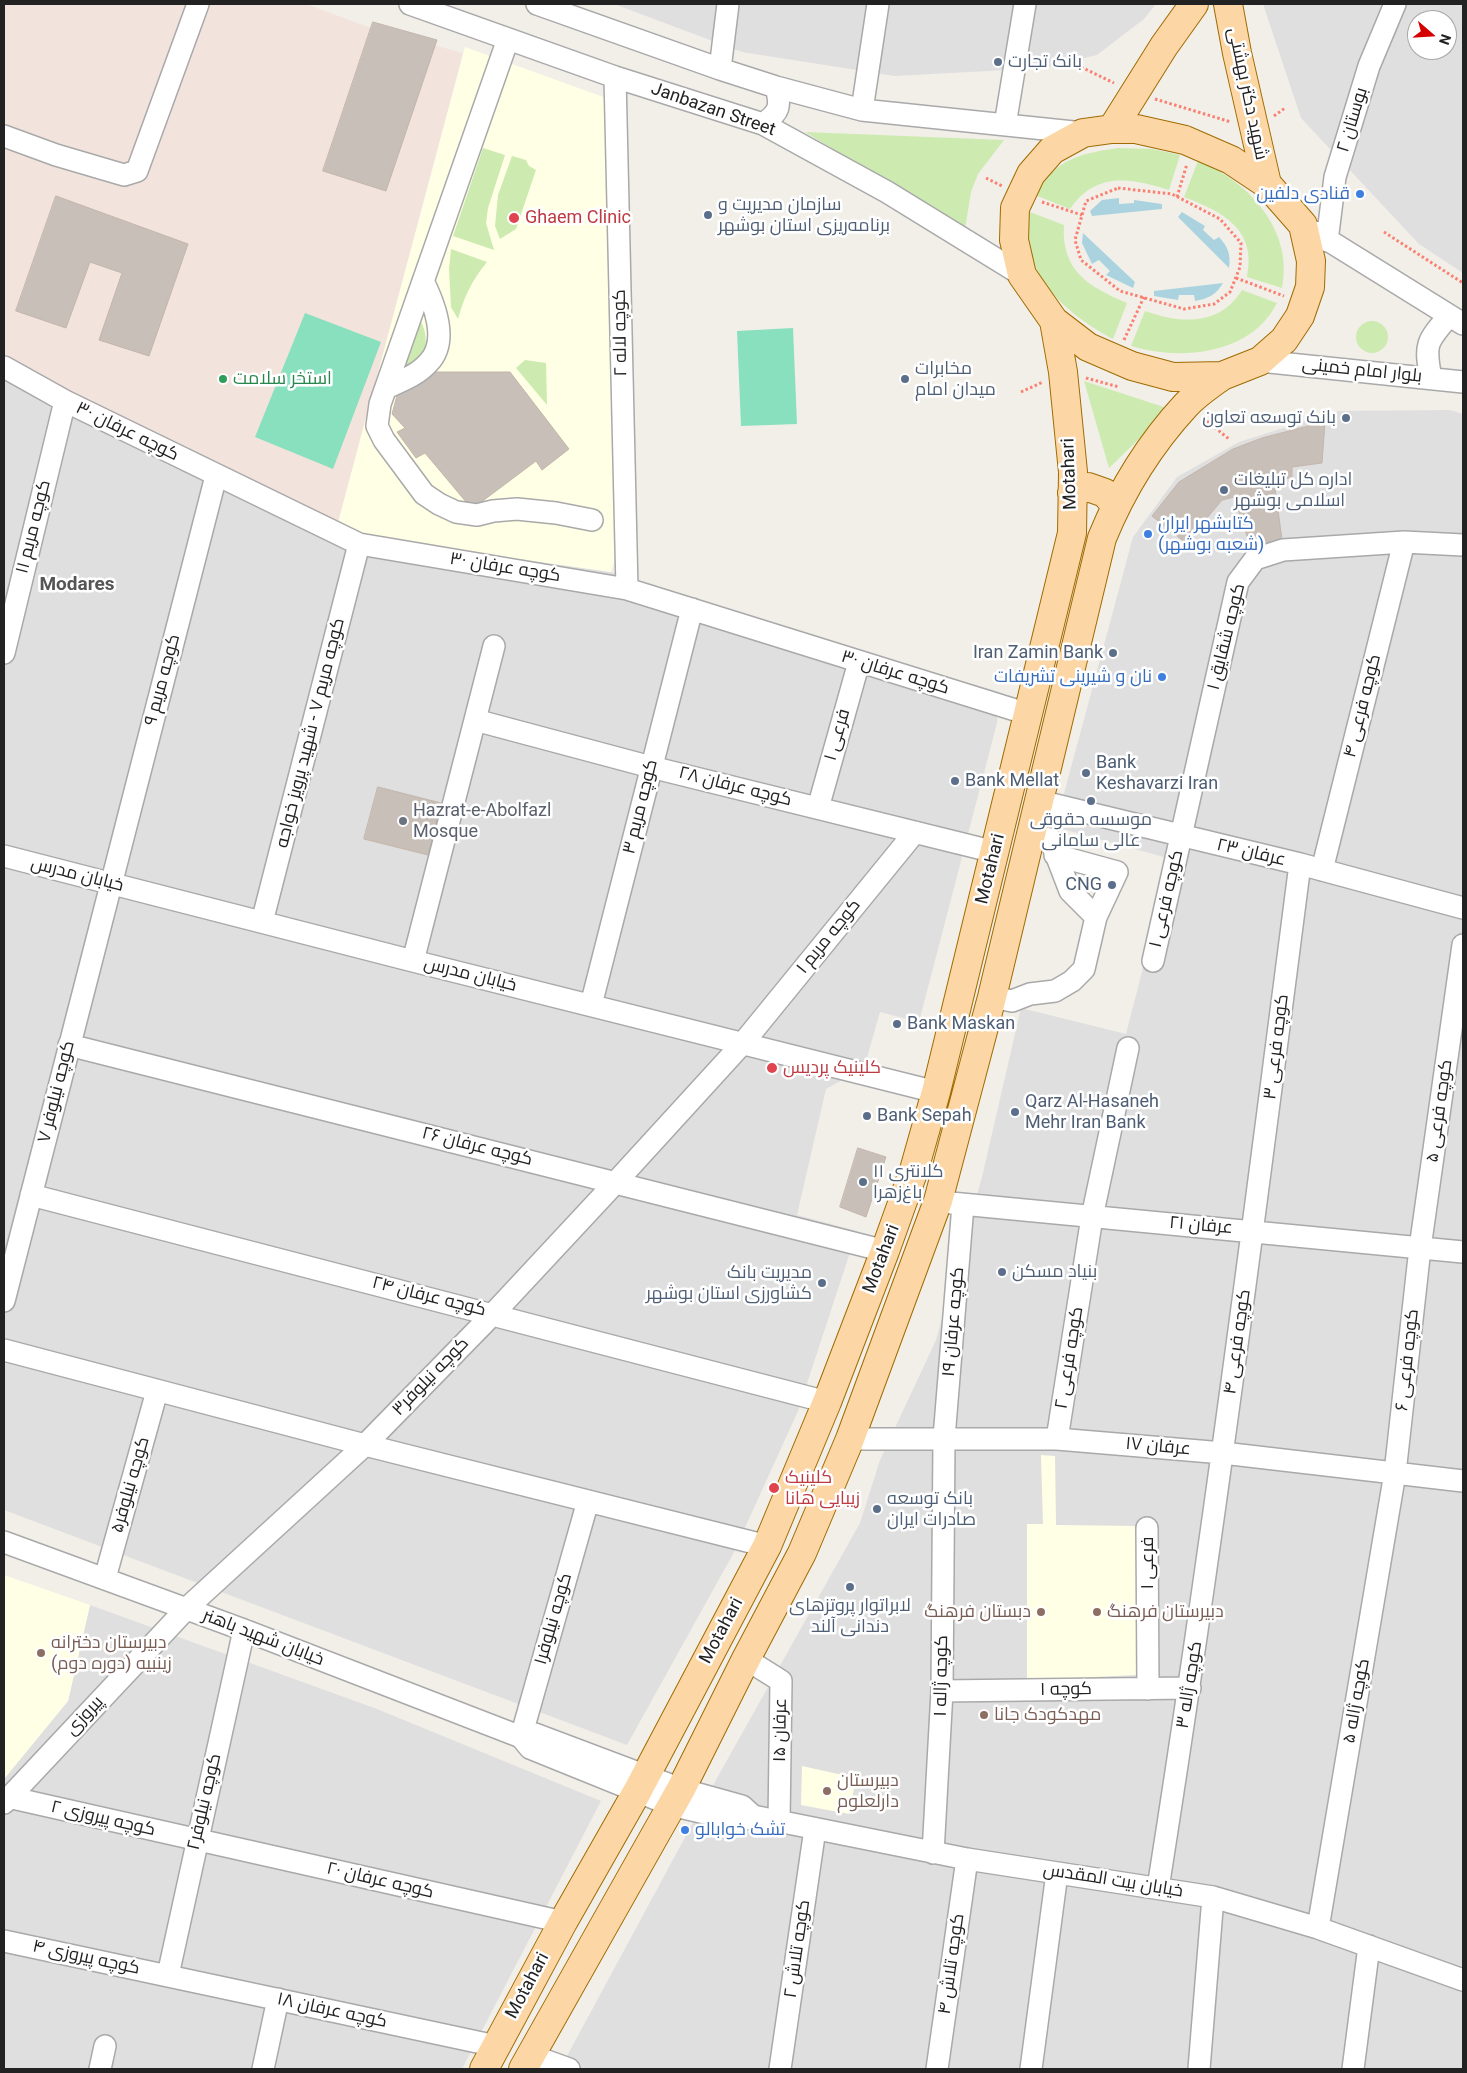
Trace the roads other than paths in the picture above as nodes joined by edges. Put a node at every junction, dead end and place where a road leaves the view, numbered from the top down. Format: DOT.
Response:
graph roads {
  1 [pos="198,4"];
  2 [pos="410,4"];
  3 [pos="728,4"];
  4 [pos="878,4"];
  5 [pos="1025,4"];
  6 [pos="1194,4"];
  7 [pos="1228,4"];
  8 [pos="1395,4"];
  9 [pos="551,6"];
  10 [pos="508,39"];
  11 [pos="720,69"];
  12 [pos="615,77"];
  13 [pos="776,87"];
  14 [pos="862,110"];
  15 [pos="763,124"];
  16 [pos="1005,125"];
  17 [pos="1112,129"];
  18 [pos="1083,133"];
  19 [pos="4,136"];
  20 [pos="1267,184"];
  21 [pos="1303,225"];
  22 [pos="1327,241"];
  23 [pos="1022,275"];
  24 [pos="423,281"];
  25 [pos="1456,320"];
  26 [pos="1054,321"];
  27 [pos="1260,361"];
  28 [pos="4,367"];
  29 [pos="1222,376"];
  30 [pos="1430,378"];
  31 [pos="1463,382"];
  32 [pos="386,388"];
  33 [pos="65,401"];
  34 [pos="216,476"];
  35 [pos="1072,493"];
  36 [pos="1115,505"];
  37 [pos="592,520"];
  38 [pos="1404,542"];
  39 [pos="359,544"];
  40 [pos="1463,545"];
  41 [pos="627,589"];
  42 [pos="692,609"];
  43 [pos="494,646"];
  44 [pos="4,653"];
  45 [pos="858,662"];
  46 [pos="1028,714"];
  47 [pos="475,720"];
  48 [pos="651,767"];
  49 [pos="1039,801"];
  50 [pos="818,808"];
  51 [pos="915,832"];
  52 [pos="1031,835"];
  53 [pos="1181,836"];
  54 [pos="995,852"];
  55 [pos="1055,855"];
  56 [pos="4,856"];
  57 [pos="1300,864"];
  58 [pos="1322,870"];
  59 [pos="110,883"];
  60 [pos="1463,908"];
  61 [pos="1096,917"];
  62 [pos="262,922"];
  63 [pos="1463,945"];
  64 [pos="1153,961"];
  65 [pos="413,962"];
  66 [pos="992,997"];
  67 [pos="591,1005"];
  68 [pos="742,1043"];
  69 [pos="69,1045"];
  70 [pos="1128,1048"];
  71 [pos="936,1092"];
  72 [pos="616,1182"];
  73 [pos="31,1195"];
  74 [pos="951,1203"];
  75 [pos="1092,1217"];
  76 [pos="1253,1231"];
  77 [pos="1420,1248"];
  78 [pos="885,1251"];
  79 [pos="1463,1252"];
  80 [pos="4,1301"];
  81 [pos="493,1314"];
  82 [pos="4,1350"];
  83 [pos="157,1391"];
  84 [pos="826,1402"];
  85 [pos="944,1438"];
  86 [pos="850,1439"];
  87 [pos="1057,1439"];
  88 [pos="365,1445"];
  89 [pos="1223,1453"];
  90 [pos="1395,1473"];
  91 [pos="1463,1481"];
  92 [pos="588,1501"];
  93 [pos="1147,1528"];
  94 [pos="4,1542"];
  95 [pos="767,1546"];
  96 [pos="105,1578"];
  97 [pos="187,1608"];
  98 [pos="244,1630"];
  99 [pos="746,1659"];
  100 [pos="1190,1688"];
  101 [pos="1148,1689"];
  102 [pos="942,1691"];
  103 [pos="522,1737"];
  104 [pos="642,1784"];
  105 [pos="676,1797"];
  106 [pos="6,1800"];
  107 [pos="779,1822"];
  108 [pos="815,1829"];
  109 [pos="197,1840"];
  110 [pos="932,1852"];
  111 [pos="967,1859"];
  112 [pos="1057,1873"];
  113 [pos="1158,1888"];
  114 [pos="1213,1897"];
  115 [pos="563,1922"];
  116 [pos="1318,1928"];
  117 [pos="4,1940"];
  118 [pos="1369,1946"];
  119 [pos="168,1975"];
  120 [pos="1463,1980"];
  121 [pos="278,1999"];
  122 [pos="106,2046"];
  123 [pos="490,2058"];
  124 [pos="526,2062"];
  125 [pos="100,2069"];
  126 [pos="263,2069"];
  127 [pos="569,2069"];
  128 [pos="780,2069"];
  129 [pos="937,2069"];
  130 [pos="1031,2069"];
  131 [pos="1199,2069"];
  132 [pos="1353,2069"];
  1 -- 19 [label="street"];
  2 -- 10 [label="street, Janbazan Street"];
  3 -- 11 [label="street"];
  4 -- 14 [label="street"];
  5 -- 16 [label="street"];
  6 -- 17 [label="main road"];
  7 -- 20 [label="main road, شهید دکتر بهشتی"];
  8 -- 22 [label="street, بوستان ۲"];
  9 -- 11 [label="street"];
  10 -- 12 [label="street, Janbazan Street"];
  10 -- 24 [label="street"];
  11 -- 13 [label="street"];
  12 -- 15 [label="street, Janbazan Street"];
  12 -- 41 [label="street, کوچه لاله ۲"];
  13 -- 14 [label="street"];
  13 -- 15 [label="street"];
  14 -- 16 [label="street"];
  15 -- 23 [label="street, Janbazan Street"];
  16 -- 18 [label="street"];
  17 -- 18 [label="main road"];
  17 -- 20 [label="main road"];
  18 -- 23 [label="main road"];
  20 -- 21 [label="main road"];
  21 -- 22 [label="street"];
  21 -- 27 [label="main road"];
  22 -- 25 [label="street"];
  23 -- 26 [label="main road"];
  24 -- 32 [label="street"];
  24 -- 32 [label="street"];
  25 -- 30 [label="street"];
  26 -- 29 [label="main road"];
  26 -- 35 [label="main road, Motahari"];
  27 -- 29 [label="main road"];
  27 -- 30 [label="street, بلوار امام خمینی"];
  28 -- 33 [label="street, کوچه عرفان ۳۰"];
  29 -- 36 [label="main road, Motahari"];
  30 -- 31 [label="street, بلوار امام خمینی"];
  32 -- 37 [label="street"];
  33 -- 34 [label="street, کوچه عرفان ۳۰"];
  33 -- 44 [label="street, کوچه مریم ۱۱"];
  34 -- 39 [label="street, کوچه عرفان ۳۰"];
  34 -- 59 [label="street, کوچه مریم ۹"];
  35 -- 36 [label="main road"];
  35 -- 46 [label="main road, Motahari"];
  36 -- 49 [label="main road, Motahari"];
  38 -- 40 [label="street, کوچه شقایق ۱"];
  38 -- 53 [label="street, کوچه شقایق ۱"];
  38 -- 58 [label="street, کوچه فرعی ۴"];
  39 -- 41 [label="street, کوچه عرفان ۳۰"];
  39 -- 62 [label="street, کوچه مریم ۷ - شهید پرویز خواجه"];
  41 -- 42 [label="street, کوچه عرفان ۳۰"];
  42 -- 45 [label="street, کوچه عرفان ۳۰"];
  42 -- 48 [label="street, کوچه مریم ۳"];
  43 -- 47 [label="street"];
  45 -- 46 [label="street, کوچه عرفان ۳۰"];
  45 -- 50 [label="street, فرعی ۱"];
  46 -- 54 [label="main road, Motahari"];
  47 -- 48 [label="street, کوچه عرفان ۲۸"];
  47 -- 65 [label="street"];
  48 -- 50 [label="street, کوچه عرفان ۲۸"];
  48 -- 67 [label="street, کوچه مریم ۳"];
  49 -- 52 [label="main road, Motahari"];
  49 -- 53 [label="street, عرفان ۲۳"];
  50 -- 51 [label="street, کوچه عرفان ۲۸"];
  51 -- 54 [label="street, کوچه عرفان ۲۸"];
  51 -- 68 [label="street, کوچه مریم ۱"];
  52 -- 55 [label="street"];
  52 -- 66 [label="main road, Motahari"];
  53 -- 57 [label="street, عرفان ۲۳"];
  53 -- 64 [label="street, کوچه فرعی ۱"];
  54 -- 71 [label="main road, Motahari"];
  55 -- 61 [label="street"];
  55 -- 61 [label="street"];
  56 -- 59 [label="street, خیابان مدرس"];
  57 -- 58 [label="street, عرفان ۲۳"];
  57 -- 76 [label="street, کوچه فرعی ۳"];
  58 -- 60 [label="street, عرفان ۲۳"];
  59 -- 62 [label="street, خیابان مدرس"];
  59 -- 69 [label="street, کوچه نیلوفر ۷"];
  61 -- 66 [label="street"];
  62 -- 65 [label="street, خیابان مدرس"];
  63 -- 77 [label="street, کوچه فرعی ۵"];
  65 -- 67 [label="street, خیابان مدرس"];
  66 -- 74 [label="main road, Motahari"];
  67 -- 68 [label="street, خیابان مدرس"];
  68 -- 71 [label="street, خیابان مدرس"];
  68 -- 72 [label="street, کوچه نیلوفر۳"];
  69 -- 72 [label="street, کوچه عرفان ۲۶"];
  69 -- 73 [label="street, کوچه نیلوفر ۷"];
  70 -- 75 [label="street"];
  71 -- 78 [label="main road, Motahari"];
  72 -- 78 [label="street, کوچه عرفان ۲۶"];
  72 -- 81 [label="street, کوچه نیلوفر۳"];
  73 -- 80 [label="street, کوچه نیلوفر ۷"];
  73 -- 81 [label="street, کوچه عرفان ۲۴"];
  74 -- 75 [label="street, عرفان ۲۱"];
  74 -- 85 [label="street, کوچه عرفان ۱۹"];
  74 -- 86 [label="main road, Motahari"];
  75 -- 76 [label="street, عرفان ۲۱"];
  75 -- 87 [label="street, کوچه فرعی ۲"];
  76 -- 77 [label="street, عرفان ۲۱"];
  76 -- 89 [label="street, کوچه فرعی ۴"];
  77 -- 79 [label="street, عرفان ۲۱"];
  77 -- 90 [label="street, کوچه فرعی ۶"];
  78 -- 84 [label="main road, Motahari"];
  81 -- 84 [label="street, کوچه عرفان ۲۴"];
  81 -- 88 [label="street, کوچه نیلوفر۳"];
  82 -- 83 [label="street"];
  83 -- 88 [label="street"];
  83 -- 96 [label="street, کوچه نیلوفر۵"];
  84 -- 95 [label="main road, Motahari"];
  85 -- 86 [label="street, عرفان ۱۷"];
  85 -- 87 [label="street, عرفان ۱۷"];
  85 -- 102 [label="street, کوچه ژاله ۱"];
  86 -- 99 [label="main road, Motahari"];
  87 -- 89 [label="street, عرفان ۱۷"];
  88 -- 92 [label="street"];
  88 -- 97 [label="street, کوچه نیلوفر۳"];
  89 -- 90 [label="street, عرفان ۱۷"];
  89 -- 100 [label="street, کوچه ژاله ۳"];
  90 -- 91 [label="street, عرفان ۱۷"];
  90 -- 116 [label="street, کوچه ژاله ۵"];
  92 -- 95 [label="street"];
  92 -- 103 [label="street, کوچه نیلوفر۱"];
  93 -- 101 [label="street, فرعی ۱"];
  94 -- 96 [label="street, خیابان شهید باهنر"];
  95 -- 104 [label="main road, Motahari"];
  96 -- 97 [label="street, خیابان شهید باهنر"];
  97 -- 98 [label="street, خیابان شهید باهنر"];
  97 -- 106 [label="street, پیروزی"];
  98 -- 103 [label="street, خیابان شهید باهنر"];
  98 -- 109 [label="street, کوچه نیلوفر۲"];
  99 -- 105 [label="main road, Motahari"];
  99 -- 107 [label="street, عرفان ۱۵"];
  100 -- 101 [label="street, کوچه ۱"];
  100 -- 113 [label="street, کوچه ژاله ۳"];
  101 -- 102 [label="street, کوچه ۱"];
  102 -- 110 [label="street, کوچه ژاله ۱"];
  103 -- 104 [label="street, خیابان شهید باهنر"];
  104 -- 105 [label="street, خیابان بیت المقدس"];
  104 -- 115 [label="main road, Motahari"];
  105 -- 107 [label="street, خیابان بیت المقدس"];
  105 -- 124 [label="main road, Motahari"];
  106 -- 109 [label="street, کوچه پیروزی ۲"];
  107 -- 108 [label="street, خیابان بیت المقدس"];
  108 -- 110 [label="street, خیابان بیت المقدس"];
  108 -- 128 [label="street, کوچه تلاش ۲"];
  109 -- 115 [label="street, کوچه عرفان ۲۰"];
  109 -- 119 [label="street, کوچه نیلوفر۲"];
  110 -- 111 [label="street, خیابان بیت المقدس"];
  111 -- 112 [label="street, خیابان بیت المقدس"];
  111 -- 129 [label="street, کوچه تلاش ۴"];
  112 -- 113 [label="street, خیابان بیت المقدس"];
  112 -- 130 [label="street"];
  113 -- 114 [label="street, خیابان بیت المقدس"];
  114 -- 116 [label="street, خیابان بیت المقدس"];
  114 -- 131 [label="street"];
  115 -- 123 [label="main road, Motahari"];
  116 -- 118 [label="street, خیابان بیت المقدس"];
  117 -- 119 [label="street, کوچه پیروزی ۴"];
  118 -- 120 [label="street, خیابان بیت المقدس"];
  118 -- 132 [label="street"];
  119 -- 121 [label="street, کوچه عرفان ۱۸"];
  121 -- 123 [label="street, کوچه عرفان ۱۸"];
  121 -- 126 [label="street"];
  122 -- 125 [label="street"];
  124 -- 127 [label="street"];
}
